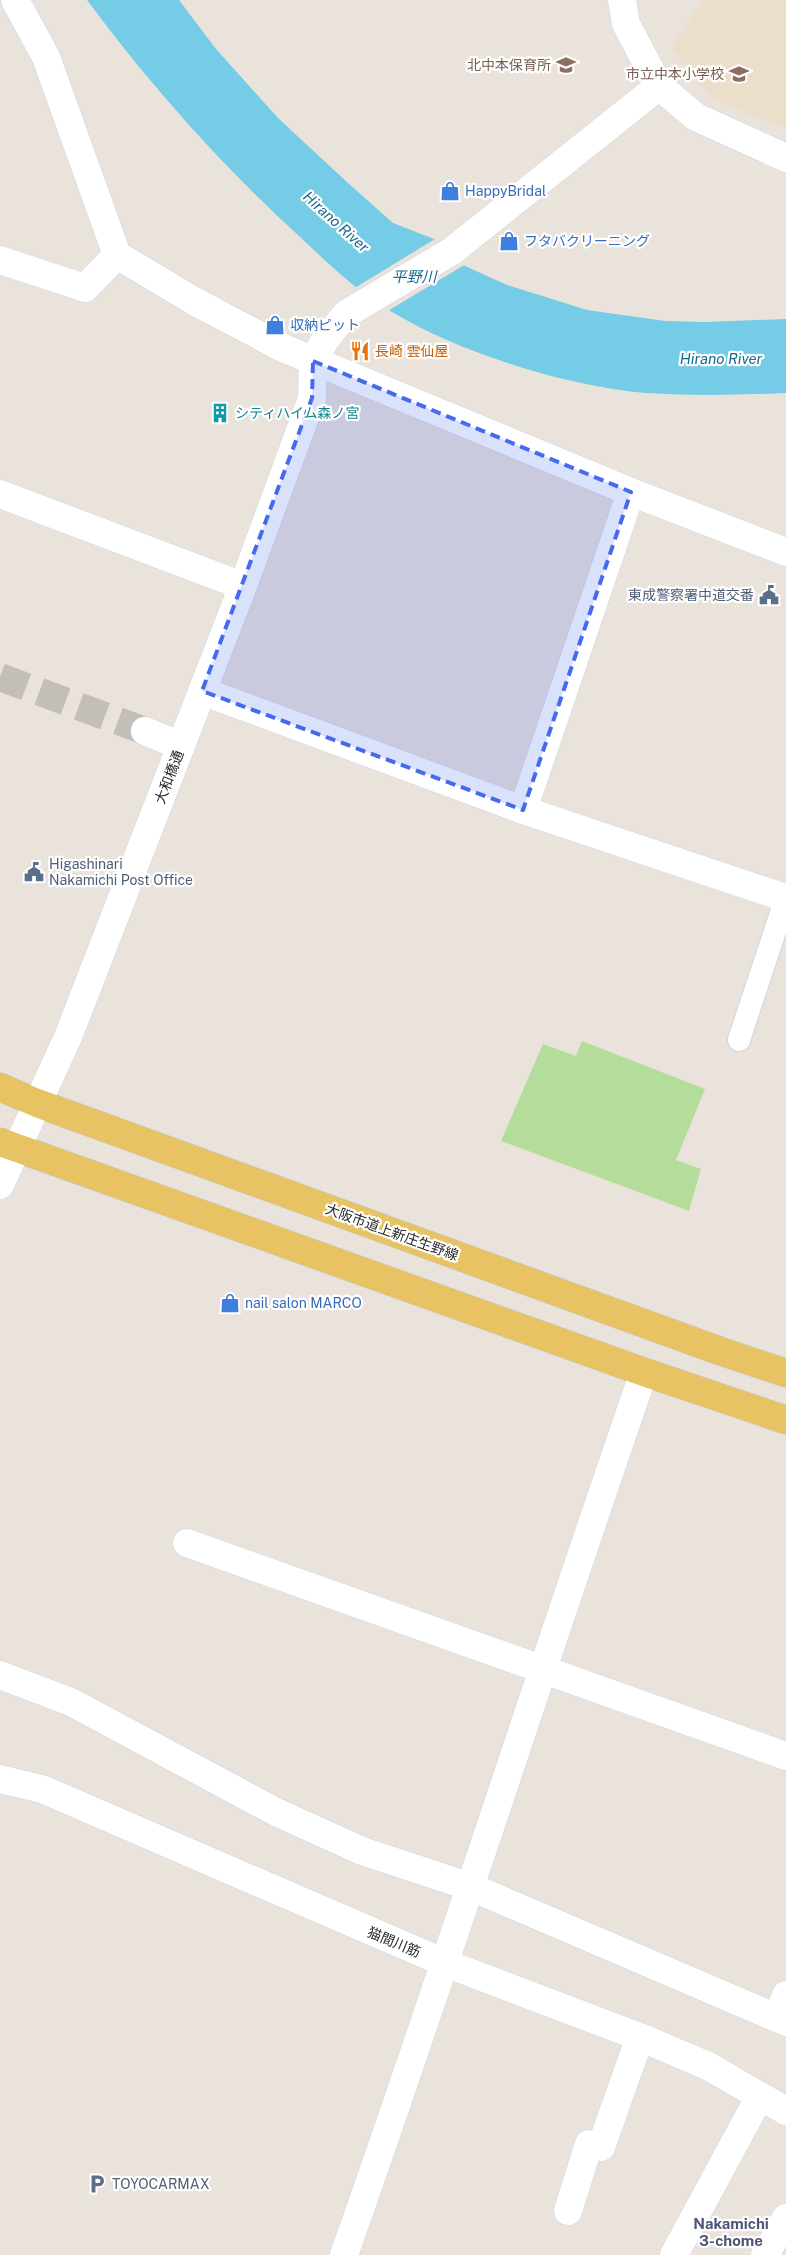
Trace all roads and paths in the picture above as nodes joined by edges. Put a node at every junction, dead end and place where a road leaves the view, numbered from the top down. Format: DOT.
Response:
graph roads {
  1 [pos="15,0"];
  2 [pos="622,0"];
  3 [pos="659,86"];
  4 [pos="786,158"];
  5 [pos="117,255"];
  6 [pos="0,260"];
  7 [pos="313,361"];
  8 [pos="631,492"];
  9 [pos="0,494"];
  10 [pos="786,552"];
  11 [pos="243,586"];
  12 [pos="202,691"];
  13 [pos="145,731"];
  14 [pos="181,746"];
  15 [pos="523,810"];
  16 [pos="786,898"];
  17 [pos="739,1040"];
  18 [pos="0,1087"];
  19 [pos="37,1103"];
  20 [pos="8,1146"];
  21 [pos="0,1185"];
  22 [pos="644,1372"];
  23 [pos="786,1373"];
  24 [pos="786,1420"];
  25 [pos="187,1543"];
  26 [pos="542,1669"];
  27 [pos="0,1675"];
  28 [pos="786,1756"];
  29 [pos="0,1779"];
  30 [pos="471,1887"];
  31 [pos="445,1963"];
  32 [pos="783,2012"];
  33 [pos="640,2037"];
  34 [pos="760,2096"];
  35 [pos="786,2111"];
  36 [pos="568,2211"];
  37 [pos="786,2218"];
  38 [pos="347,2254"];
  39 [pos="674,2255"];
  40 [pos="765,2255"];
  1 -- 5 [label="street"];
  2 -- 3 [label="street"];
  3 -- 4 [label="street"];
  3 -- 7 [label="street"];
  5 -- 6 [label="street"];
  5 -- 7 [label="street"];
  7 -- 8 [label="street"];
  7 -- 11 [label="street, 大和橋通"];
  8 -- 10 [label="street"];
  8 -- 15 [label="street"];
  9 -- 11 [label="street"];
  11 -- 12 [label="street, 大和橋通"];
  12 -- 14 [label="street, 大和橋通"];
  12 -- 15 [label="street"];
  13 -- 14 [label="street"];
  14 -- 19 [label="street, 大和橋通"];
  15 -- 16 [label="street"];
  16 -- 17 [label="lane"];
  18 -- 19 [label="main road, 大阪市道上新庄生野線"];
  19 -- 20 [label="street, 大和橋通"];
  19 -- 23 [label="main road, 大阪市道上新庄生野線"];
  20 -- 21 [label="street, 大和橋通"];
  20 -- 22 [label="main road"];
  22 -- 24 [label="main road"];
  22 -- 26 [label="street"];
  25 -- 26 [label="street"];
  26 -- 28 [label="street"];
  26 -- 30 [label="street"];
  27 -- 30 [label="street"];
  29 -- 31 [label="street, 猫間川筋"];
  30 -- 31 [label="street"];
  30 -- 32 [label="street"];
  31 -- 33 [label="street, 猫間川筋"];
  31 -- 38 [label="street"];
  33 -- 34 [label="street, 猫間川筋"];
  33 -- 36 [label="street"];
  34 -- 35 [label="street, 猫間川筋"];
  34 -- 39 [label="street"];
  37 -- 40 [label="street"];
}
